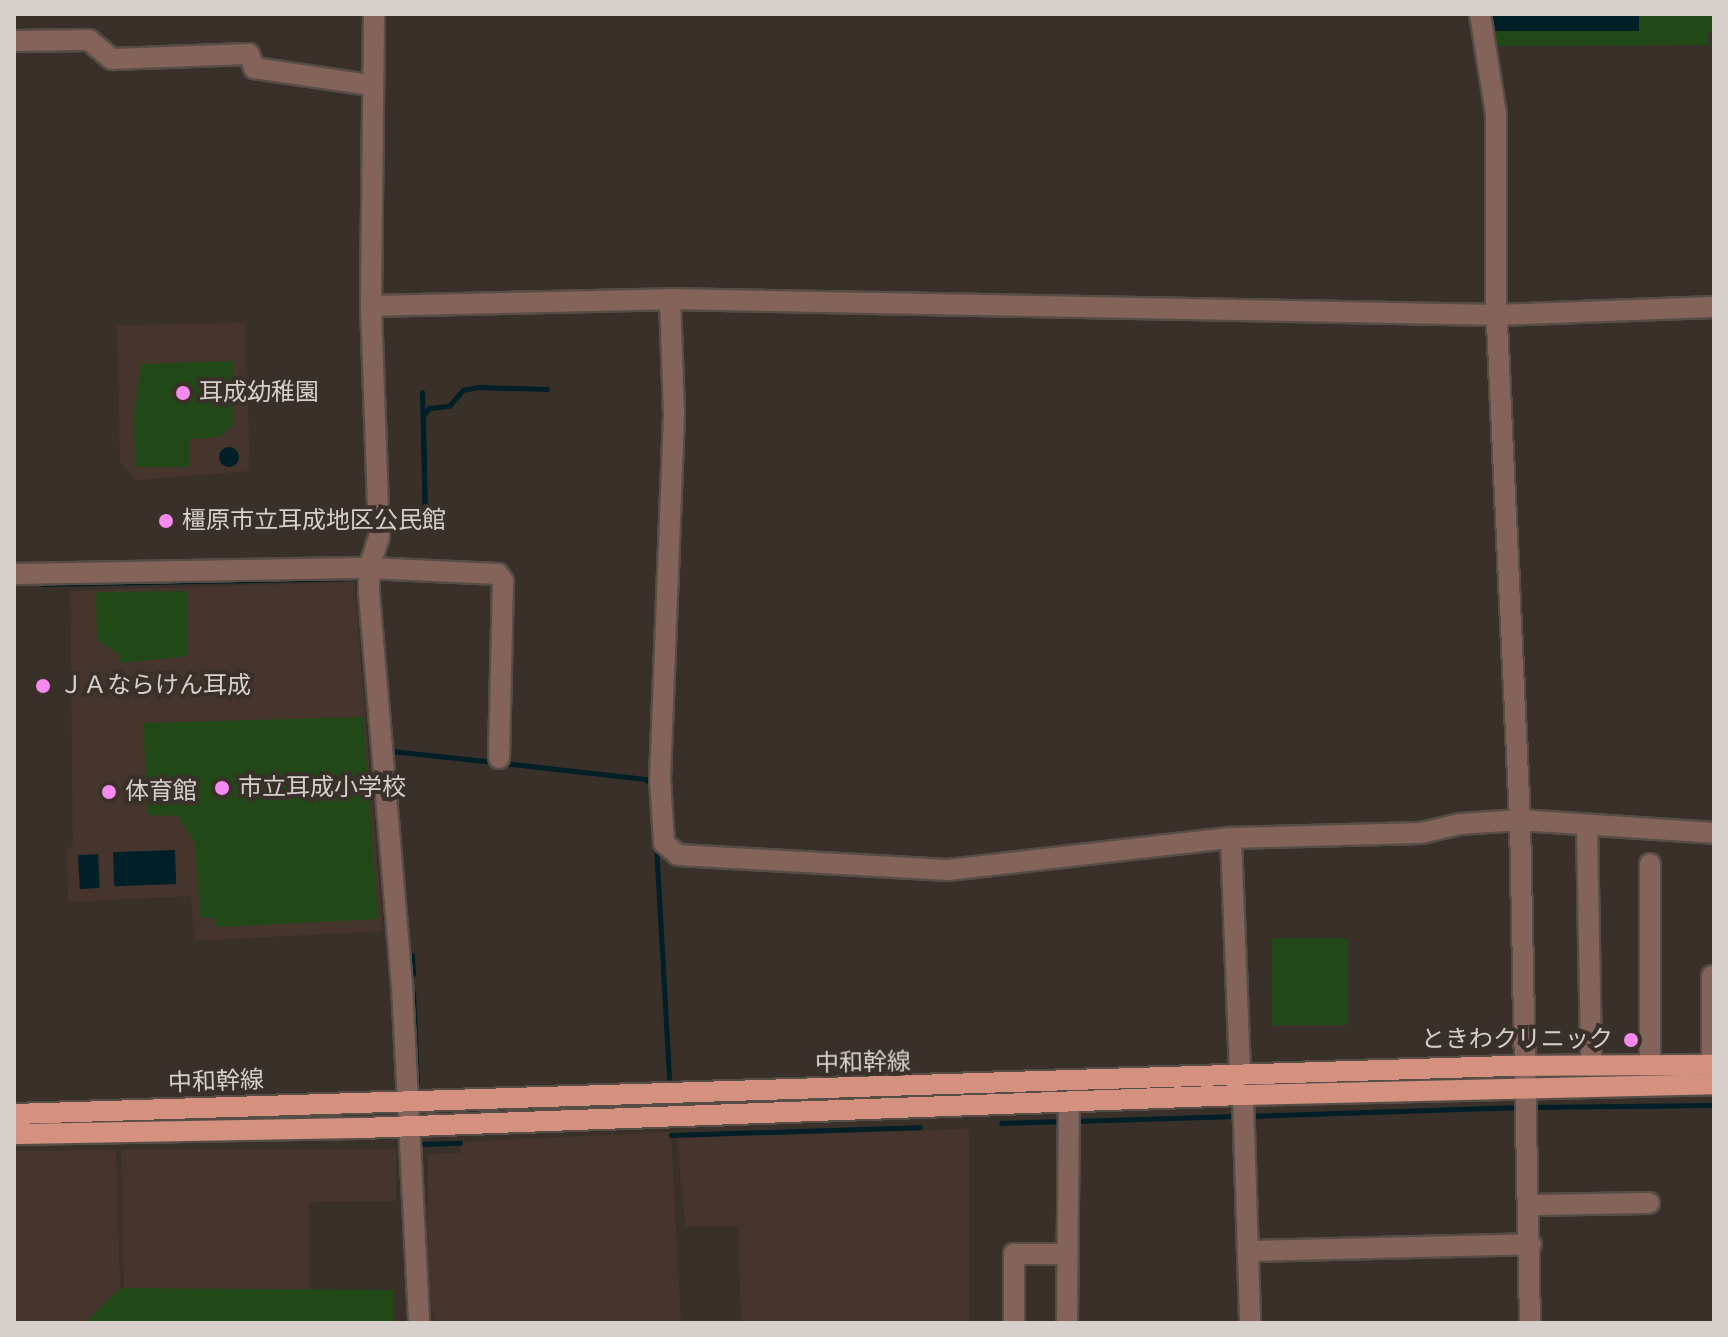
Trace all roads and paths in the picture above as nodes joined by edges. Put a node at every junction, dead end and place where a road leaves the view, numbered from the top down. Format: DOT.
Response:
graph roads {
  1 [pos="374,14"];
  2 [pos="1480,14"];
  3 [pos="14,41"];
  4 [pos="371,85"];
  5 [pos="670,299"];
  6 [pos="371,306"];
  7 [pos="1714,307"];
  8 [pos="1498,315"];
  9 [pos="369,568"];
  10 [pos="14,574"];
  11 [pos="499,758"];
  12 [pos="1520,820"];
  13 [pos="1587,825"];
  14 [pos="1714,833"];
  15 [pos="1231,838"];
  16 [pos="1650,864"];
  17 [pos="1712,976"];
  18 [pos="1525,1065"];
  19 [pos="1650,1065"];
  20 [pos="1591,1066"];
  21 [pos="1713,1072"];
  22 [pos="1242,1100"];
  23 [pos="1526,1101"];
  24 [pos="408,1103"];
  25 [pos="14,1114"];
  26 [pos="1069,1115"];
  27 [pos="409,1126"];
  28 [pos="14,1134"];
  29 [pos="1649,1203"];
  30 [pos="1530,1205"];
  31 [pos="1531,1244"];
  32 [pos="1251,1251"];
  33 [pos="1068,1254"];
  34 [pos="419,1323"];
  35 [pos="1014,1323"];
  36 [pos="1067,1323"];
  37 [pos="1250,1323"];
  38 [pos="1530,1323"];
  1 -- 4 [label="street"];
  2 -- 8 [label="street"];
  3 -- 4 [label="street"];
  4 -- 6 [label="street"];
  5 -- 6 [label="street"];
  5 -- 8 [label="street"];
  5 -- 15 [label="street"];
  6 -- 9 [label="street"];
  7 -- 8 [label="street"];
  8 -- 12 [label="street"];
  9 -- 10 [label="street"];
  9 -- 11 [label="street"];
  9 -- 24 [label="street"];
  12 -- 13 [label="street"];
  12 -- 15 [label="street"];
  12 -- 18 [label="street"];
  13 -- 14 [label="street"];
  13 -- 20 [label="street"];
  15 -- 22 [label="street"];
  16 -- 19 [label="street"];
  17 -- 21 [label="street"];
  18 -- 20 [label="main road, 中和幹線"];
  18 -- 22 [label="main road, 中和幹線"];
  18 -- 23 [label="street"];
  19 -- 20 [label="main road, 中和幹線"];
  19 -- 21 [label="main road, 中和幹線"];
  21 -- 23 [label="main road, 中和幹線"];
  22 -- 23 [label="main road, 中和幹線"];
  22 -- 24 [label="main road, 中和幹線"];
  22 -- 26 [label="main road, 中和幹線"];
  22 -- 32 [label="street"];
  23 -- 30 [label="street"];
  24 -- 25 [label="main road, 中和幹線"];
  24 -- 27 [label="street"];
  26 -- 27 [label="main road, 中和幹線"];
  26 -- 33 [label="street"];
  27 -- 28 [label="main road, 中和幹線"];
  27 -- 34 [label="street"];
  29 -- 30 [label="street"];
  30 -- 31 [label="street"];
  31 -- 32 [label="street"];
  31 -- 38 [label="street"];
  32 -- 37 [label="street"];
  33 -- 35 [label="street"];
  33 -- 36 [label="street"];
}
